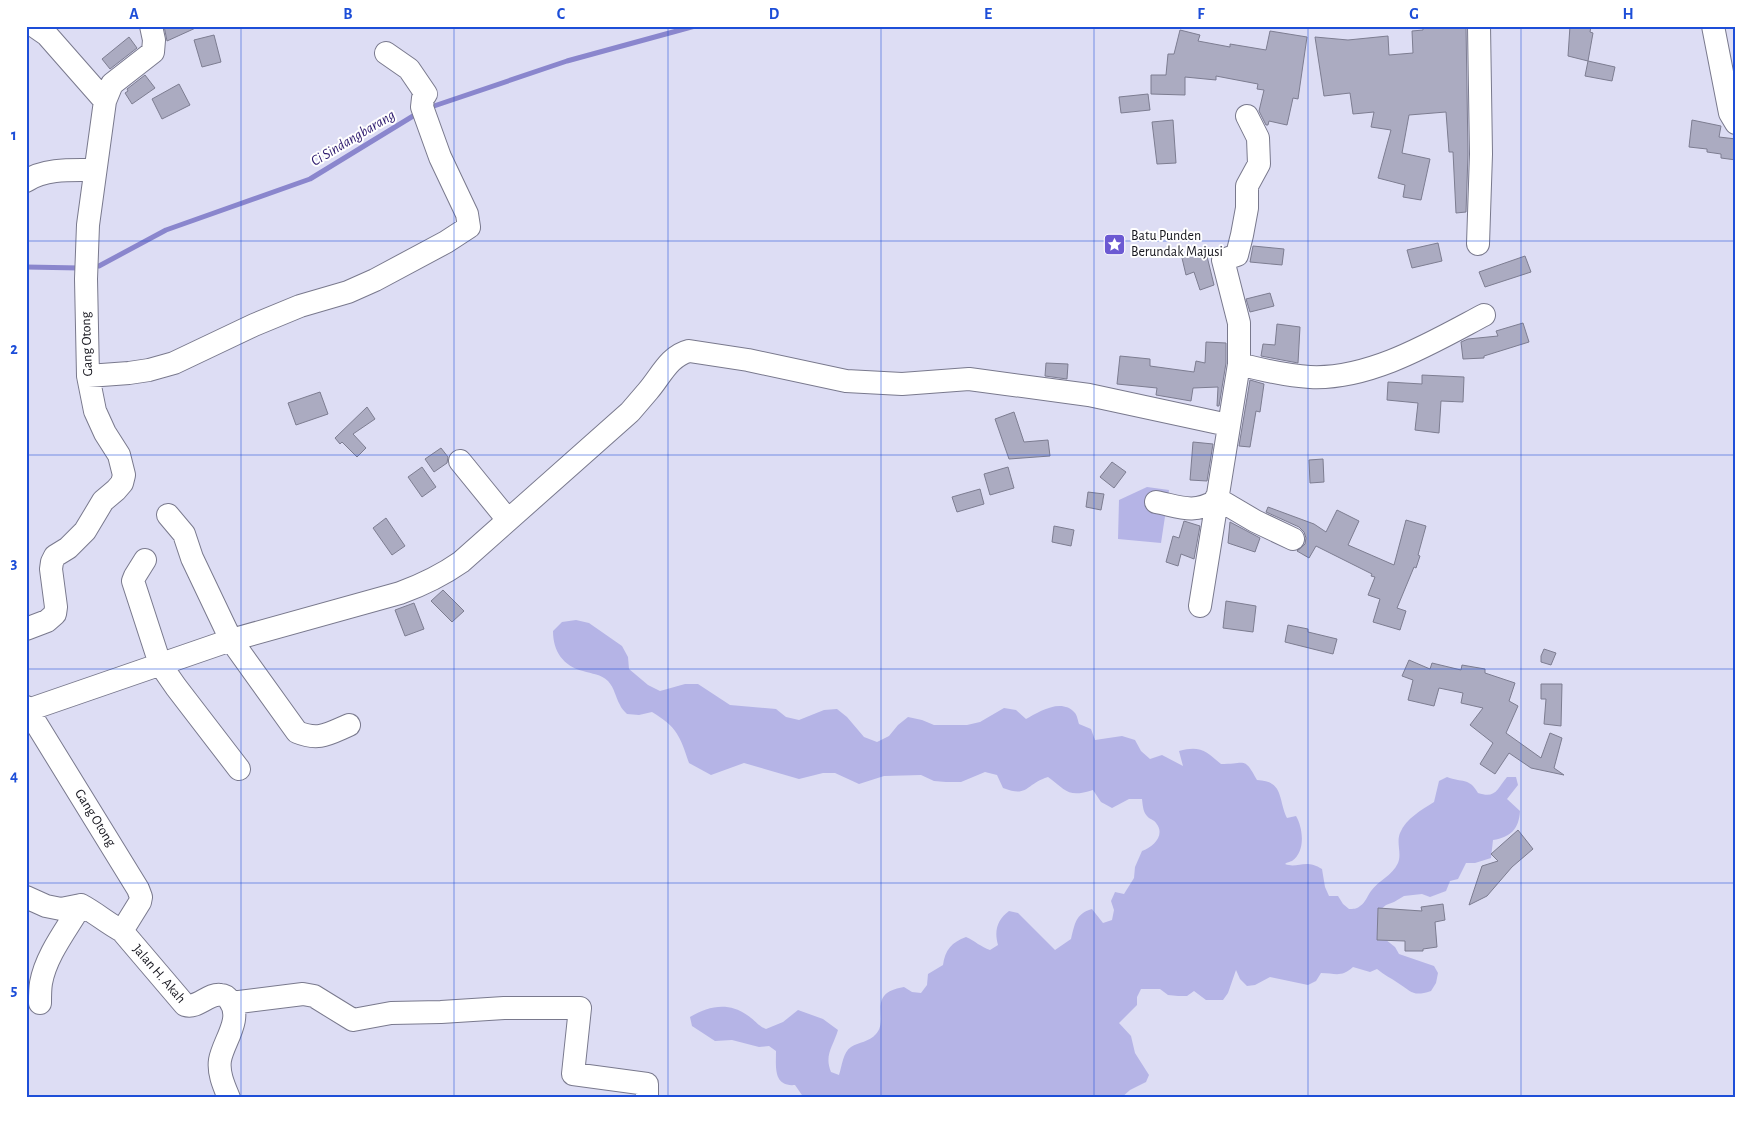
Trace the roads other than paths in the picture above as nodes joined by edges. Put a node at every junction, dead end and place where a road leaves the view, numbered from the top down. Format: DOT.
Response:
graph roads {
  1 [pos="34,26"];
  2 [pos="151,26"];
  3 [pos="1479,26"];
  4 [pos="1713,26"];
  5 [pos="386,53"];
  6 [pos="105,100"];
  7 [pos="1247,116"];
  8 [pos="1736,122"];
  9 [pos="95,170"];
  10 [pos="26,181"];
  11 [pos="1478,244"];
  12 [pos="1484,315"];
  13 [pos="1239,364"];
  14 [pos="88,376"];
  15 [pos="1228,425"];
  16 [pos="460,461"];
  17 [pos="1216,500"];
  18 [pos="1156,502"];
  19 [pos="168,515"];
  20 [pos="508,520"];
  21 [pos="1292,540"];
  22 [pos="145,560"];
  23 [pos="1200,606"];
  24 [pos="26,629"];
  25 [pos="231,640"];
  26 [pos="160,664"];
  27 [pos="27,708"];
  28 [pos="349,725"];
  29 [pos="239,769"];
  30 [pos="26,896"];
  31 [pos="81,905"];
  32 [pos="122,931"];
  33 [pos="231,1002"];
  34 [pos="40,1003"];
  35 [pos="228,1098"];
  36 [pos="647,1098"];
  1 -- 6 [label="street"];
  2 -- 6 [label="street, Gang Otong"];
  3 -- 11 [label="street"];
  4 -- 8 [label="street"];
  5 -- 14 [label="street"];
  6 -- 9 [label="street, Gang Otong"];
  7 -- 13 [label="street"];
  9 -- 10 [label="street"];
  9 -- 14 [label="street, Gang Otong"];
  12 -- 13 [label="street"];
  13 -- 15 [label="street"];
  14 -- 24 [label="street, Gang Otong"];
  15 -- 17 [label="street"];
  15 -- 20 [label="street"];
  16 -- 20 [label="street"];
  17 -- 18 [label="street"];
  17 -- 21 [label="street"];
  17 -- 23 [label="street"];
  19 -- 25 [label="street"];
  20 -- 25 [label="street"];
  22 -- 26 [label="street"];
  25 -- 26 [label="street"];
  25 -- 28 [label="street"];
  26 -- 27 [label="street"];
  26 -- 29 [label="street"];
  27 -- 32 [label="street, Gang Otong"];
  30 -- 31 [label="street"];
  31 -- 32 [label="street, Jalan H. Akah"];
  31 -- 34 [label="street"];
  32 -- 33 [label="street, Jalan H. Akah"];
  33 -- 35 [label="street"];
  33 -- 36 [label="street"];
}
